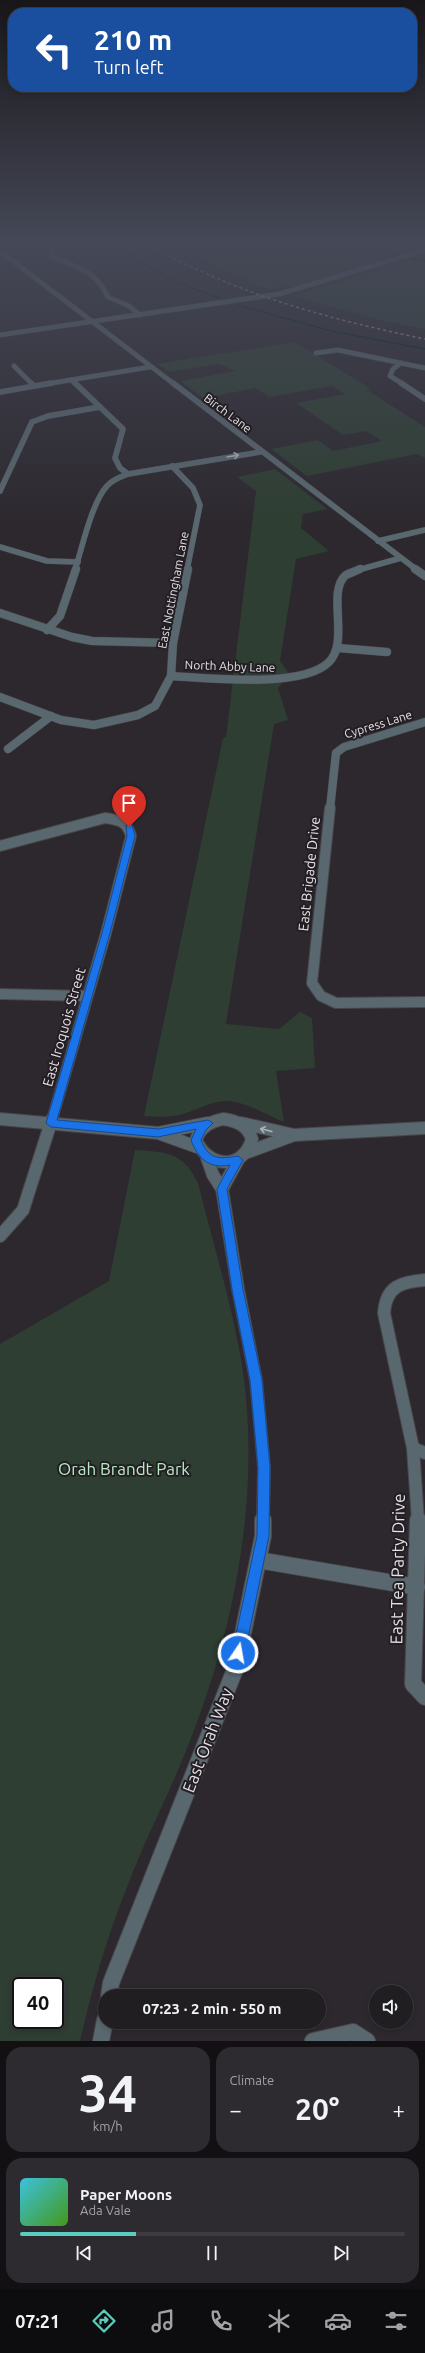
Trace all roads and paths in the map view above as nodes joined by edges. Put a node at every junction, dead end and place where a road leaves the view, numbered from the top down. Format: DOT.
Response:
graph roads {
  1 [pos="109,336"];
  2 [pos="316,353"];
  3 [pos="401,363"];
  4 [pos="14,366"];
  5 [pos="150,367"];
  6 [pos="425,368"];
  7 [pos="71,380"];
  8 [pos="34,386"];
  9 [pos="0,392"];
  10 [pos="423,397"];
  11 [pos="100,407"];
  12 [pos="252,446"];
  13 [pos="245,447"];
  14 [pos="238,449"];
  15 [pos="260,452"];
  16 [pos="205,459"];
  17 [pos="172,466"];
  18 [pos="128,474"];
  19 [pos="0,491"];
  20 [pos="425,530"];
  21 [pos="378,541"];
  22 [pos="0,547"];
  23 [pos="401,558"];
  24 [pos="78,562"];
  25 [pos="425,576"];
  26 [pos="0,613"];
  27 [pos="47,630"];
  28 [pos="173,642"];
  29 [pos="338,648"];
  30 [pos="387,652"];
  31 [pos="171,676"];
  32 [pos="0,696"];
  33 [pos="51,716"];
  34 [pos="422,723"];
  35 [pos="425,730"];
  36 [pos="8,749"];
  37 [pos="338,750"];
  38 [pos="0,846"];
  39 [pos="0,994"];
  40 [pos="87,996"];
  41 [pos="425,1002"];
  42 [pos="0,1119"];
  43 [pos="239,1122"];
  44 [pos="51,1123"];
  45 [pos="208,1123"];
  46 [pos="425,1128"];
  47 [pos="158,1133"];
  48 [pos="294,1135"];
  49 [pos="198,1147"];
  50 [pos="248,1152"];
  51 [pos="207,1158"];
  52 [pos="238,1160"];
  53 [pos="222,1189"];
  54 [pos="0,1236"];
  55 [pos="425,1280"];
  56 [pos="419,1450"];
  57 [pos="258,1560"];
  58 [pos="417,1587"];
  59 [pos="425,1697"];
  60 [pos="110,1989"];
  61 [pos="104,2029"];
  62 [pos="102,2041"];
  63 [pos="313,2041"];
  64 [pos="367,2041"];
  1 -- 5 [label="street, Birch Lane"];
  2 -- 3 [label="street"];
  3 -- 6 [label="street"];
  3 -- 10 [label="street"];
  4 -- 8 [label="street"];
  5 -- 7 [label="street"];
  5 -- 12 [label="street, Birch Lane"];
  7 -- 8 [label="street"];
  7 -- 11 [label="street"];
  8 -- 9 [label="street"];
  11 -- 18 [label="street"];
  11 -- 19 [label="street"];
  12 -- 13 [label="street"];
  12 -- 15 [label="street, Birch Lane"];
  14 -- 16 [label="street"];
  16 -- 15 [label="street, one-way"];
  15 -- 21 [label="street, Birch Lane"];
  16 -- 17 [label="street"];
  17 -- 18 [label="street"];
  17 -- 28 [label="street, East Nottingham Lane"];
  18 -- 24 [label="street"];
  20 -- 21 [label="street"];
  21 -- 23 [label="street, Birch Lane"];
  22 -- 24 [label="street"];
  23 -- 25 [label="street, Birch Lane"];
  23 -- 29 [label="street"];
  24 -- 27 [label="street"];
  26 -- 27 [label="street"];
  27 -- 28 [label="street"];
  28 -- 31 [label="street, East Nottingham Lane"];
  29 -- 30 [label="street"];
  29 -- 31 [label="street, North Abby Lane"];
  31 -- 33 [label="street, East Nottingham Lane"];
  32 -- 33 [label="street, East Nottingham Lane"];
  33 -- 36 [label="street"];
  34 -- 35 [label="street"];
  34 -- 37 [label="street, Cypress Lane"];
  37 -- 41 [label="street, East Brigade Drive"];
  38 -- 40 [label="street, East Iroquois Street"];
  39 -- 40 [label="street"];
  40 -- 44 [label="street, East Iroquois Street"];
  42 -- 44 [label="street"];
  43 -- 45 [label="street"];
  48 -- 43 [label="street, one-way"];
  43 -- 50 [label="street"];
  44 -- 47 [label="street"];
  44 -- 54 [label="street, East Iroquois Street"];
  45 -- 47 [label="street"];
  45 -- 49 [label="street"];
  46 -- 48 [label="street"];
  47 -- 49 [label="street"];
  48 -- 50 [label="street"];
  49 -- 51 [label="street"];
  50 -- 52 [label="street"];
  51 -- 52 [label="street"];
  51 -- 53 [label="street, East Orah Way"];
  52 -- 53 [label="street"];
  53 -- 57 [label="street, East Orah Way"];
  55 -- 56 [label="street, East Tea Party Drive"];
  56 -- 58 [label="street, East Tea Party Drive"];
  57 -- 58 [label="street"];
  57 -- 60 [label="street, East Orah Way"];
  58 -- 59 [label="street, East Tea Party Drive"];
  61 -- 62 [label="street"];
  63 -- 64 [label="street"];
}
